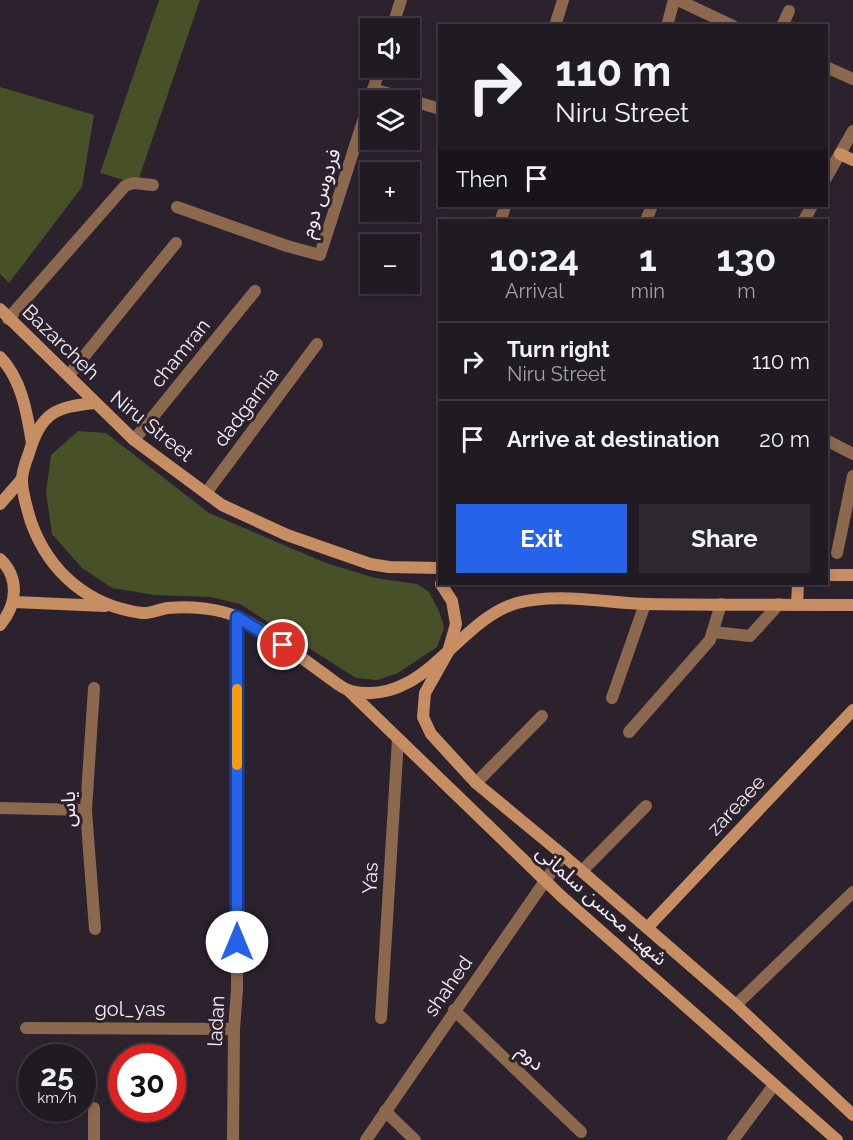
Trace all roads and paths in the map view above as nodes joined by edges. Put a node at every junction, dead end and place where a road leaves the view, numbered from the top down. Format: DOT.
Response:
graph roads {
  1 [pos="401,0"];
  2 [pos="562,0"];
  3 [pos="676,0"];
  4 [pos="789,11"];
  5 [pos="395,18"];
  6 [pos="556,24"];
  7 [pos="668,24"];
  8 [pos="729,24"];
  9 [pos="784,24"];
  10 [pos="828,69"];
  11 [pos="377,78"];
  12 [pos="853,79"];
  13 [pos="373,90"];
  14 [pos="420,103"];
  15 [pos="438,108"];
  16 [pos="360,130"];
  17 [pos="853,130"];
  18 [pos="840,154"];
  19 [pos="853,160"];
  20 [pos="828,175"];
  21 [pos="153,185"];
  22 [pos="177,207"];
  23 [pos="176,243"];
  24 [pos="255,291"];
  25 [pos="4,314"];
  26 [pos="317,344"];
  27 [pos="1,360"];
  28 [pos="69,375"];
  29 [pos="95,403"];
  30 [pos="134,440"];
  31 [pos="828,441"];
  32 [pos="32,443"];
  33 [pos="853,454"];
  34 [pos="853,476"];
  35 [pos="22,479"];
  36 [pos="206,493"];
  37 [pos="0,504"];
  38 [pos="837,553"];
  39 [pos="0,559"];
  40 [pos="425,568"];
  41 [pos="438,568"];
  42 [pos="828,575"];
  43 [pos="853,575"];
  44 [pos="438,580"];
  45 [pos="442,585"];
  46 [pos="798,585"];
  47 [pos="14,602"];
  48 [pos="645,604"];
  49 [pos="721,604"];
  50 [pos="779,604"];
  51 [pos="797,605"];
  52 [pos="853,605"];
  53 [pos="112,607"];
  54 [pos="237,617"];
  55 [pos="0,625"];
  56 [pos="713,632"];
  57 [pos="448,652"];
  58 [pos="94,688"];
  59 [pos="349,691"];
  60 [pos="612,698"];
  61 [pos="853,710"];
  62 [pos="542,716"];
  63 [pos="630,732"];
  64 [pos="398,739"];
  65 [pos="476,783"];
  66 [pos="646,806"];
  67 [pos="0,808"];
  68 [pos="86,810"];
  69 [pos="563,855"];
  70 [pos="582,871"];
  71 [pos="545,881"];
  72 [pos="853,892"];
  73 [pos="648,927"];
  74 [pos="95,929"];
  75 [pos="736,1005"];
  76 [pos="454,1010"];
  77 [pos="381,1018"];
  78 [pos="26,1028"];
  79 [pos="234,1029"];
  80 [pos="774,1085"];
  81 [pos="385,1111"];
  82 [pos="853,1115"];
  83 [pos="94,1122"];
  84 [pos="582,1132"];
  85 [pos="94,1140"];
  86 [pos="233,1140"];
  87 [pos="366,1140"];
  88 [pos="415,1140"];
  89 [pos="733,1140"];
  90 [pos="837,1140"];
  1 -- 5 [label="street"];
  2 -- 6 [label="street"];
  3 -- 7 [label="street"];
  3 -- 8 [label="street"];
  4 -- 9 [label="street"];
  10 -- 12 [label="street"];
  11 -- 13 [label="street, فردوس دوم"];
  14 -- 15 [label="street"];
  16 -- 22 [label="street, فردوس دوم"];
  17 -- 18 [label="street"];
  18 -- 19 [label="street"];
  18 -- 20 [label="street"];
  21 -- 25 [label="street"];
  23 -- 28 [label="street"];
  24 -- 30 [label="street, chamran"];
  25 -- 28 [label="street, Bazarcheh"];
  26 -- 36 [label="street, dadgarnia"];
  27 -- 32 [label="street"];
  28 -- 29 [label="street, Bazarcheh"];
  29 -- 30 [label="street, Niru Street"];
  29 -- 32 [label="street, Niru Street"];
  30 -- 36 [label="street, Niru Street"];
  31 -- 33 [label="street"];
  32 -- 35 [label="street, Niru Street"];
  34 -- 38 [label="street"];
  35 -- 37 [label="street"];
  35 -- 53 [label="street, Niru Street"];
  36 -- 40 [label="street, Niru Street"];
  39 -- 47 [label="street"];
  40 -- 41 [label="street, Niru Street"];
  40 -- 44 [label="street"];
  42 -- 43 [label="street"];
  45 -- 57 [label="street"];
  46 -- 51 [label="street"];
  47 -- 53 [label="street"];
  47 -- 55 [label="street"];
  48 -- 49 [label="street"];
  48 -- 57 [label="street"];
  48 -- 60 [label="street"];
  49 -- 50 [label="street"];
  49 -- 56 [label="street"];
  50 -- 51 [label="street"];
  50 -- 56 [label="street"];
  51 -- 52 [label="street"];
  53 -- 54 [label="street, Niru Street"];
  54 -- 59 [label="street, Niru Street"];
  54 -- 79 [label="street, ladan"];
  56 -- 63 [label="street"];
  57 -- 59 [label="street"];
  57 -- 65 [label="street, شهید محسن سلمانی"];
  58 -- 68 [label="street, یاس"];
  59 -- 64 [label="street, شهید محسن سلمانی"];
  61 -- 73 [label="street, zareaee"];
  62 -- 65 [label="street"];
  64 -- 71 [label="street, شهید محسن سلمانی"];
  64 -- 77 [label="street, Yas"];
  65 -- 69 [label="street, شهید محسن سلمانی"];
  66 -- 70 [label="street"];
  67 -- 68 [label="street"];
  68 -- 74 [label="street, یاس"];
  69 -- 70 [label="street, شهید محسن سلمانی"];
  69 -- 71 [label="street, shahed"];
  70 -- 73 [label="street, شهید محسن سلمانی"];
  71 -- 76 [label="street, shahed"];
  71 -- 80 [label="street, شهید محسن سلمانی"];
  72 -- 75 [label="street"];
  73 -- 75 [label="street, شهید محسن سلمانی"];
  75 -- 82 [label="street, شهید محسن سلمانی"];
  76 -- 81 [label="street, shahed"];
  76 -- 84 [label="street, دوم"];
  78 -- 79 [label="street, gol_yas"];
  79 -- 86 [label="street, ladan"];
  80 -- 89 [label="street"];
  80 -- 90 [label="street, شهید محسن سلمانی"];
  81 -- 87 [label="street, shahed"];
  81 -- 88 [label="street"];
  83 -- 85 [label="street"];
}
